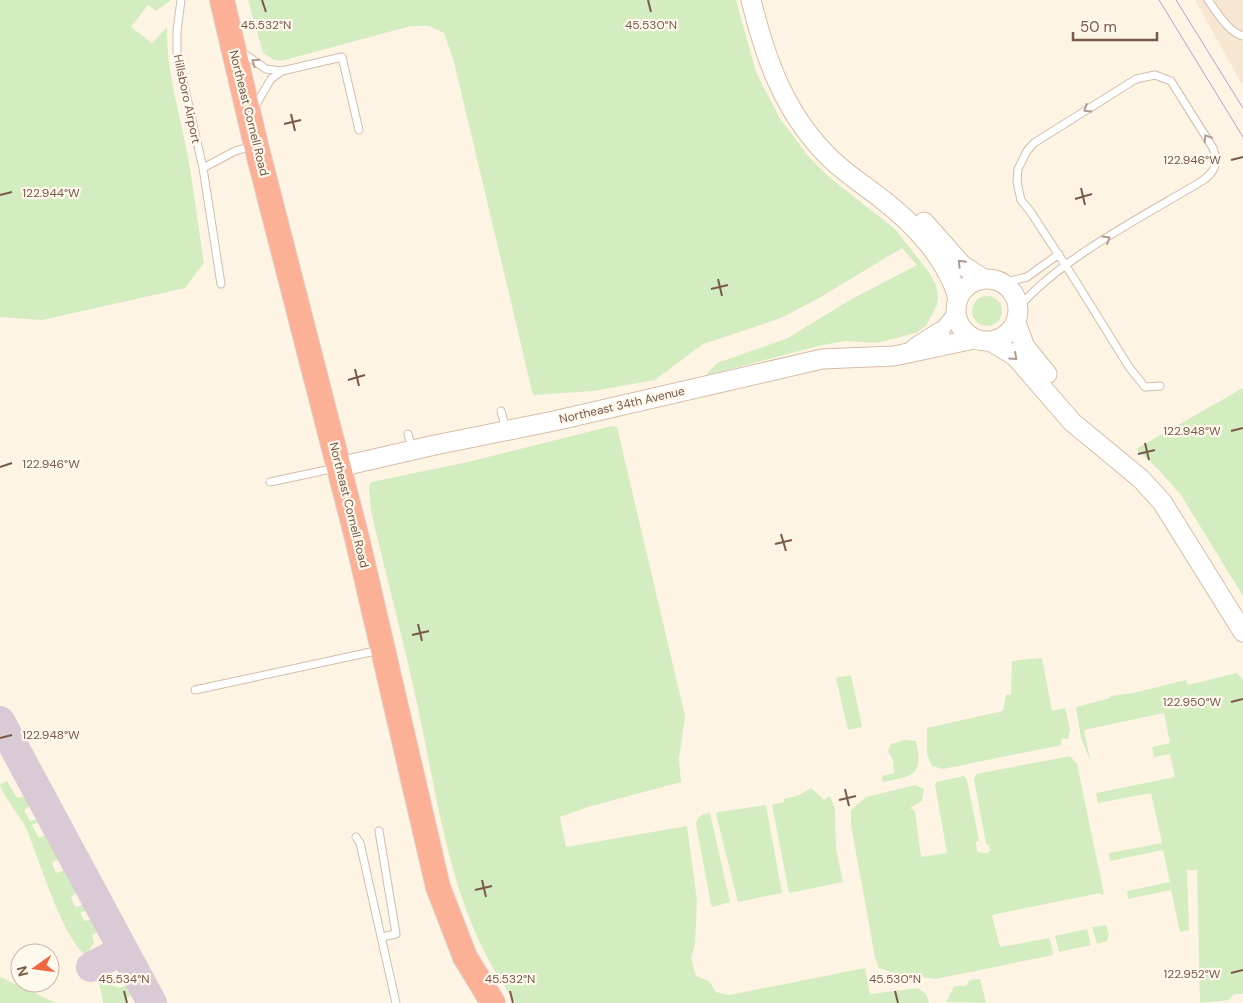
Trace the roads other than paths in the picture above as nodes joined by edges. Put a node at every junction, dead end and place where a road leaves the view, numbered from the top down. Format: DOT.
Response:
graph roads {
  1 [pos="181,0"];
  2 [pos="222,0"];
  3 [pos="751,0"];
  4 [pos="764,0"];
  5 [pos="1208,0"];
  6 [pos="1243,36"];
  7 [pos="232,45"];
  8 [pos="282,71"];
  9 [pos="249,116"];
  10 [pos="359,130"];
  11 [pos="256,144"];
  12 [pos="203,168"];
  13 [pos="1059,254"];
  14 [pos="1067,266"];
  15 [pos="993,281"];
  16 [pos="221,284"];
  17 [pos="957,305"];
  18 [pos="1017,315"];
  19 [pos="940,332"];
  20 [pos="982,340"];
  21 [pos="905,354"];
  22 [pos="1160,386"];
  23 [pos="501,411"];
  24 [pos="506,431"];
  25 [pos="340,467"];
  26 [pos="270,482"];
  27 [pos="1243,609"];
  28 [pos="1243,632"];
  29 [pos="384,649"];
  30 [pos="195,690"];
  31 [pos="379,831"];
  32 [pos="356,837"];
  33 [pos="382,937"];
  34 [pos="396,1003"];
  35 [pos="493,1003"];
  1 -- 12 [label="lane, Hillsboro Airport"];
  2 -- 7 [label="highway, Northeast Cornell Road"];
  3 -- 17 [label="street"];
  15 -- 4 [label="street, one-way"];
  5 -- 6 [label="lane"];
  8 -- 7 [label="lane, one-way"];
  7 -- 9 [label="highway, Northeast Cornell Road"];
  8 -- 9 [label="lane"];
  8 -- 10 [label="lane"];
  9 -- 11 [label="highway, Northeast Cornell Road"];
  11 -- 12 [label="lane"];
  11 -- 25 [label="highway, Northeast Cornell Road"];
  12 -- 16 [label="lane, Hillsboro Airport"];
  13 -- 14 [label="lane"];
  14 -- 13 [label="lane, one-way"];
  13 -- 15 [label="lane"];
  14 -- 18 [label="lane"];
  14 -- 22 [label="lane"];
  15 -- 17 [label="street"];
  15 -- 18 [label="street"];
  17 -- 19 [label="street, Northeast 34th Avenue"];
  17 -- 20 [label="street"];
  18 -- 20 [label="street"];
  18 -- 27 [label="street"];
  19 -- 21 [label="street, Northeast 34th Avenue"];
  20 -- 21 [label="street, Northeast 34th Avenue"];
  20 -- 28 [label="street, one-way"];
  21 -- 24 [label="street, Northeast 34th Avenue"];
  23 -- 24 [label="lane"];
  24 -- 25 [label="street, Northeast 34th Avenue"];
  25 -- 26 [label="lane"];
  25 -- 29 [label="highway, Northeast Cornell Road"];
  29 -- 30 [label="lane"];
  29 -- 35 [label="highway, Northeast Cornell Road"];
  31 -- 33 [label="lane"];
  32 -- 33 [label="lane"];
  33 -- 34 [label="lane"];
}
